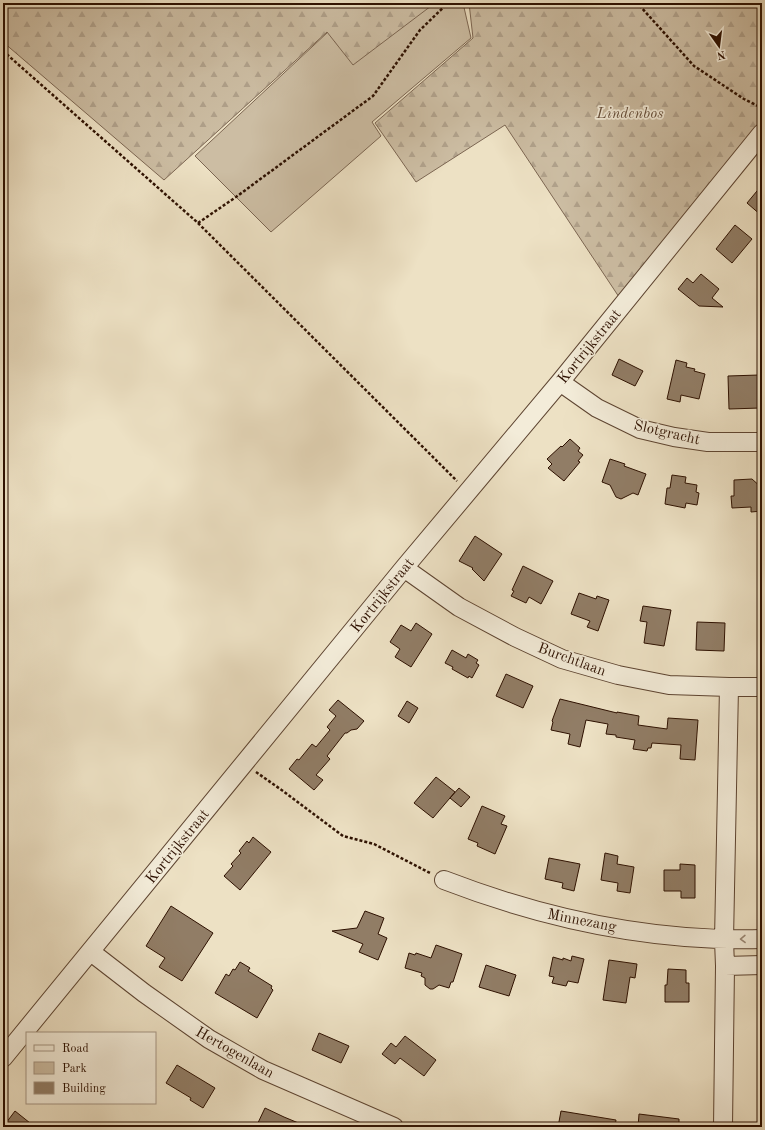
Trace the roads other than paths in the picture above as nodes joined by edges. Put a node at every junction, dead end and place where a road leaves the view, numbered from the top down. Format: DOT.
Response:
graph roads {
  1 [pos="762,133"];
  2 [pos="560,382"];
  3 [pos="762,442"];
  4 [pos="404,568"];
  5 [pos="729,687"];
  6 [pos="762,687"];
  7 [pos="444,880"];
  8 [pos="762,939"];
  9 [pos="724,940"];
  10 [pos="91,952"];
  11 [pos="762,965"];
  12 [pos="725,966"];
  13 [pos="6,1049"];
  14 [pos="394,1127"];
  15 [pos="723,1127"];
  1 -- 2 [label="street, Kortrijkstraat"];
  2 -- 3 [label="street, Slotgracht"];
  2 -- 4 [label="street, Kortrijkstraat"];
  4 -- 5 [label="street, Burchtlaan"];
  4 -- 10 [label="street, Kortrijkstraat"];
  5 -- 6 [label="street, Burchtlaan"];
  5 -- 9 [label="street"];
  7 -- 9 [label="street, Minnezang"];
  8 -- 9 [label="street, Minnezang, one-way"];
  9 -- 12 [label="street"];
  10 -- 13 [label="street, Kortrijkstraat"];
  10 -- 14 [label="street, Hertogenlaan"];
  11 -- 12 [label="street"];
  12 -- 15 [label="street"];
}
